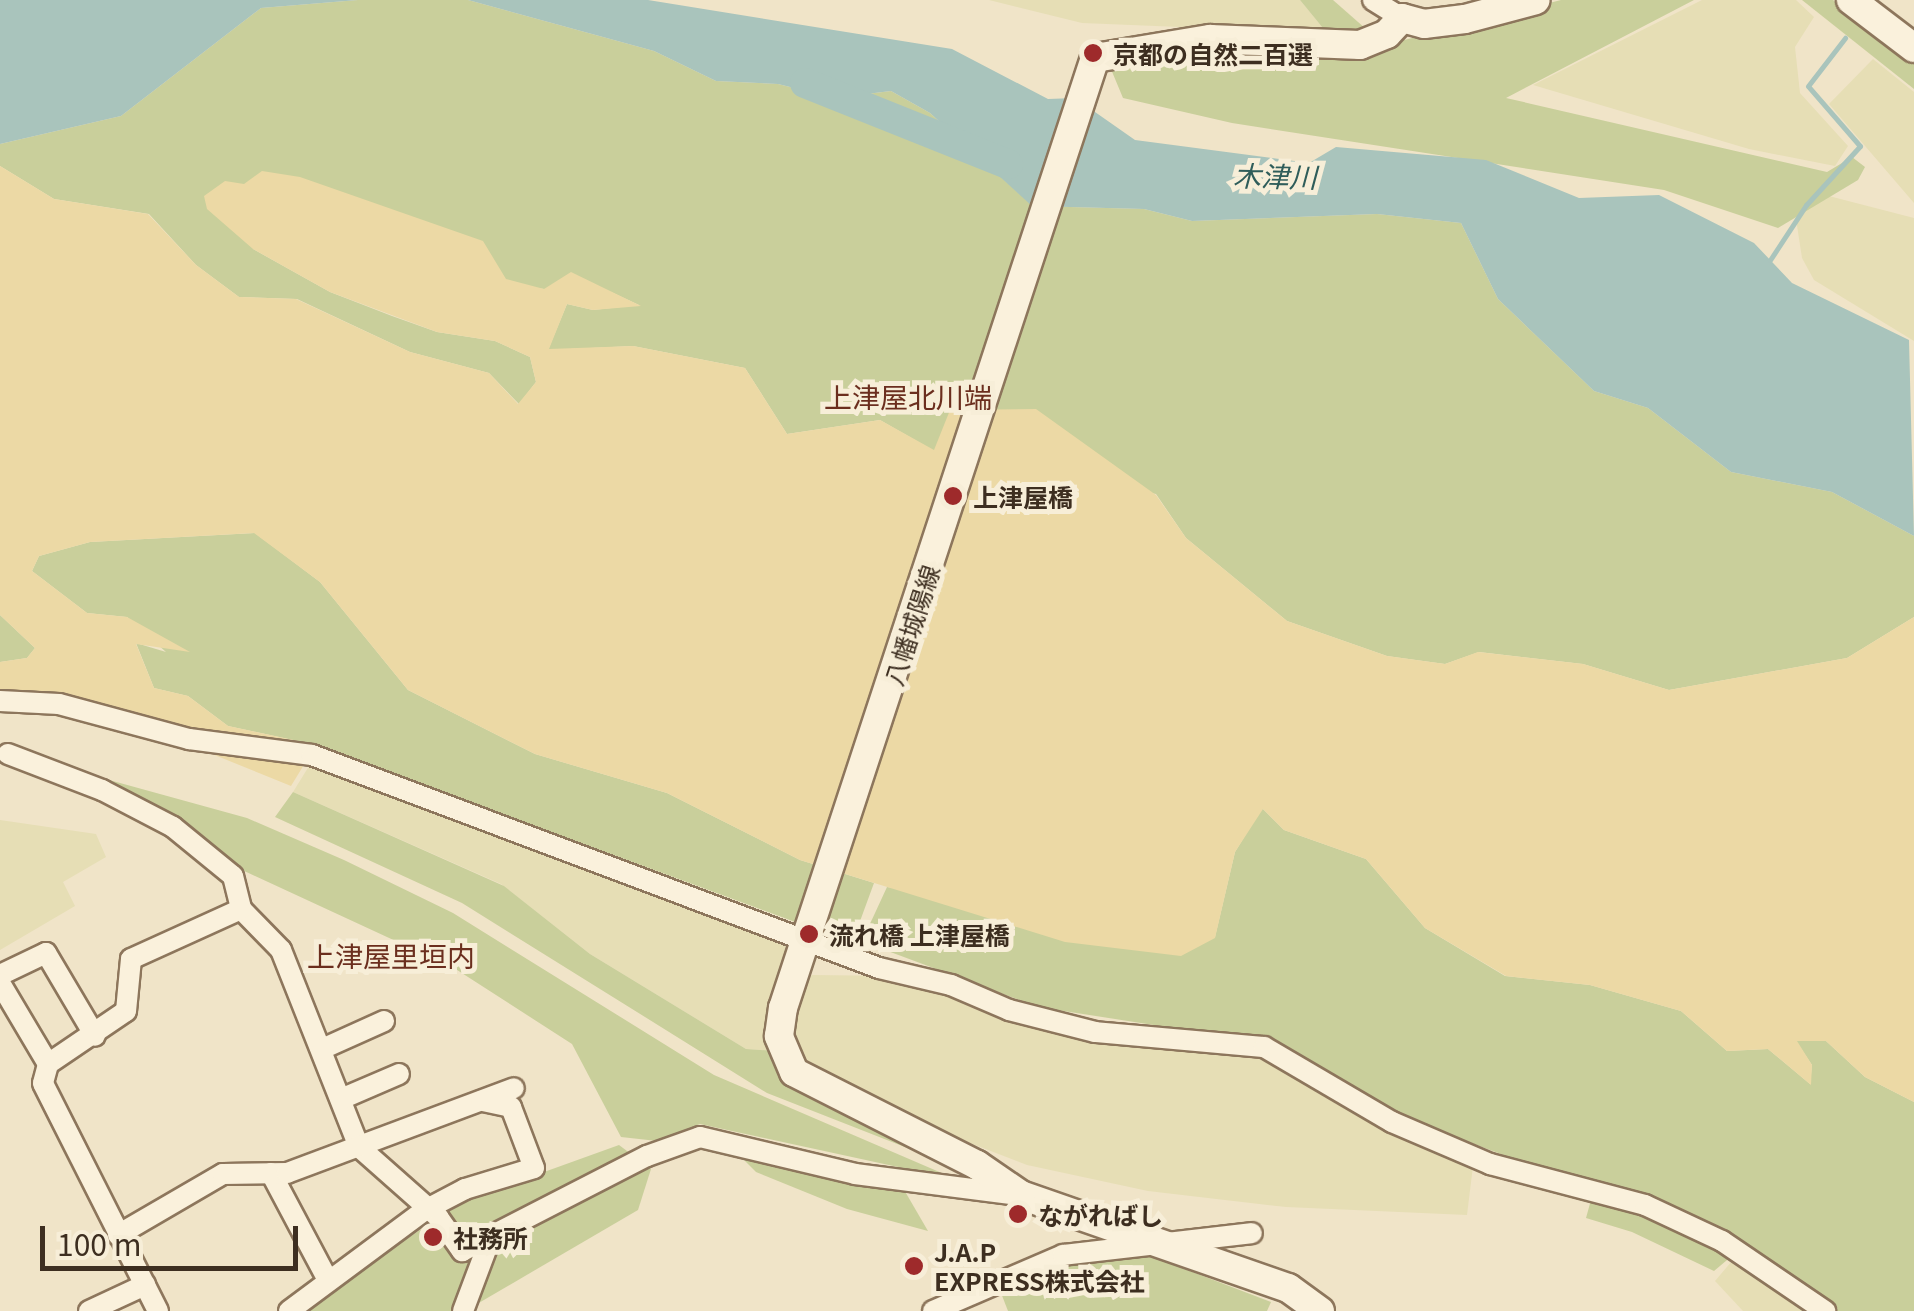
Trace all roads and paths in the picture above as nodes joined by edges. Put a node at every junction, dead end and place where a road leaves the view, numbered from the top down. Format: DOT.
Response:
graph roads {
  1 [pos="1373,0"];
  2 [pos="1536,0"];
  3 [pos="1850,0"];
  4 [pos="1402,18"];
  5 [pos="1914,48"];
  6 [pos="0,701"];
  7 [pos="8,754"];
  8 [pos="240,909"];
  9 [pos="810,936"];
  10 [pos="0,979"];
  11 [pos="384,1021"];
  12 [pos="95,1036"];
  13 [pos="322,1049"];
  14 [pos="48,1064"];
  15 [pos="399,1074"];
  16 [pos="514,1088"];
  17 [pos="341,1099"];
  18 [pos="482,1101"];
  19 [pos="358,1146"];
  20 [pos="271,1173"];
  21 [pos="1021,1195"];
  22 [pos="425,1210"];
  23 [pos="1252,1234"];
  24 [pos="118,1235"];
  25 [pos="490,1239"];
  26 [pos="1149,1242"];
  27 [pos="328,1280"];
  28 [pos="145,1285"];
  29 [pos="89,1311"];
  30 [pos="158,1311"];
  31 [pos="289,1311"];
  32 [pos="463,1311"];
  33 [pos="934,1311"];
  34 [pos="1320,1311"];
  35 [pos="1824,1311"];
  1 -- 4 [label="street"];
  2 -- 4 [label="main road"];
  3 -- 5 [label="main road"];
  4 -- 9 [label="main road, 八幡城陽線"];
  6 -- 9 [label="street"];
  7 -- 8 [label="street"];
  8 -- 12 [label="street"];
  8 -- 13 [label="street"];
  9 -- 21 [label="main road, 八幡城陽線"];
  9 -- 35 [label="street"];
  10 -- 12 [label="street"];
  10 -- 14 [label="street"];
  11 -- 13 [label="street"];
  12 -- 14 [label="street"];
  13 -- 17 [label="street"];
  14 -- 24 [label="street"];
  15 -- 17 [label="street"];
  16 -- 18 [label="street"];
  17 -- 19 [label="street"];
  18 -- 19 [label="street"];
  18 -- 22 [label="street"];
  19 -- 20 [label="street"];
  19 -- 22 [label="street"];
  20 -- 24 [label="street"];
  20 -- 27 [label="street"];
  21 -- 25 [label="street"];
  21 -- 26 [label="main road, 八幡城陽線"];
  22 -- 25 [label="street"];
  22 -- 27 [label="street"];
  23 -- 26 [label="street"];
  24 -- 28 [label="street"];
  25 -- 32 [label="street"];
  26 -- 33 [label="street"];
  26 -- 34 [label="main road, 八幡城陽線"];
  27 -- 31 [label="street"];
  28 -- 29 [label="street"];
  28 -- 30 [label="street"];
}
